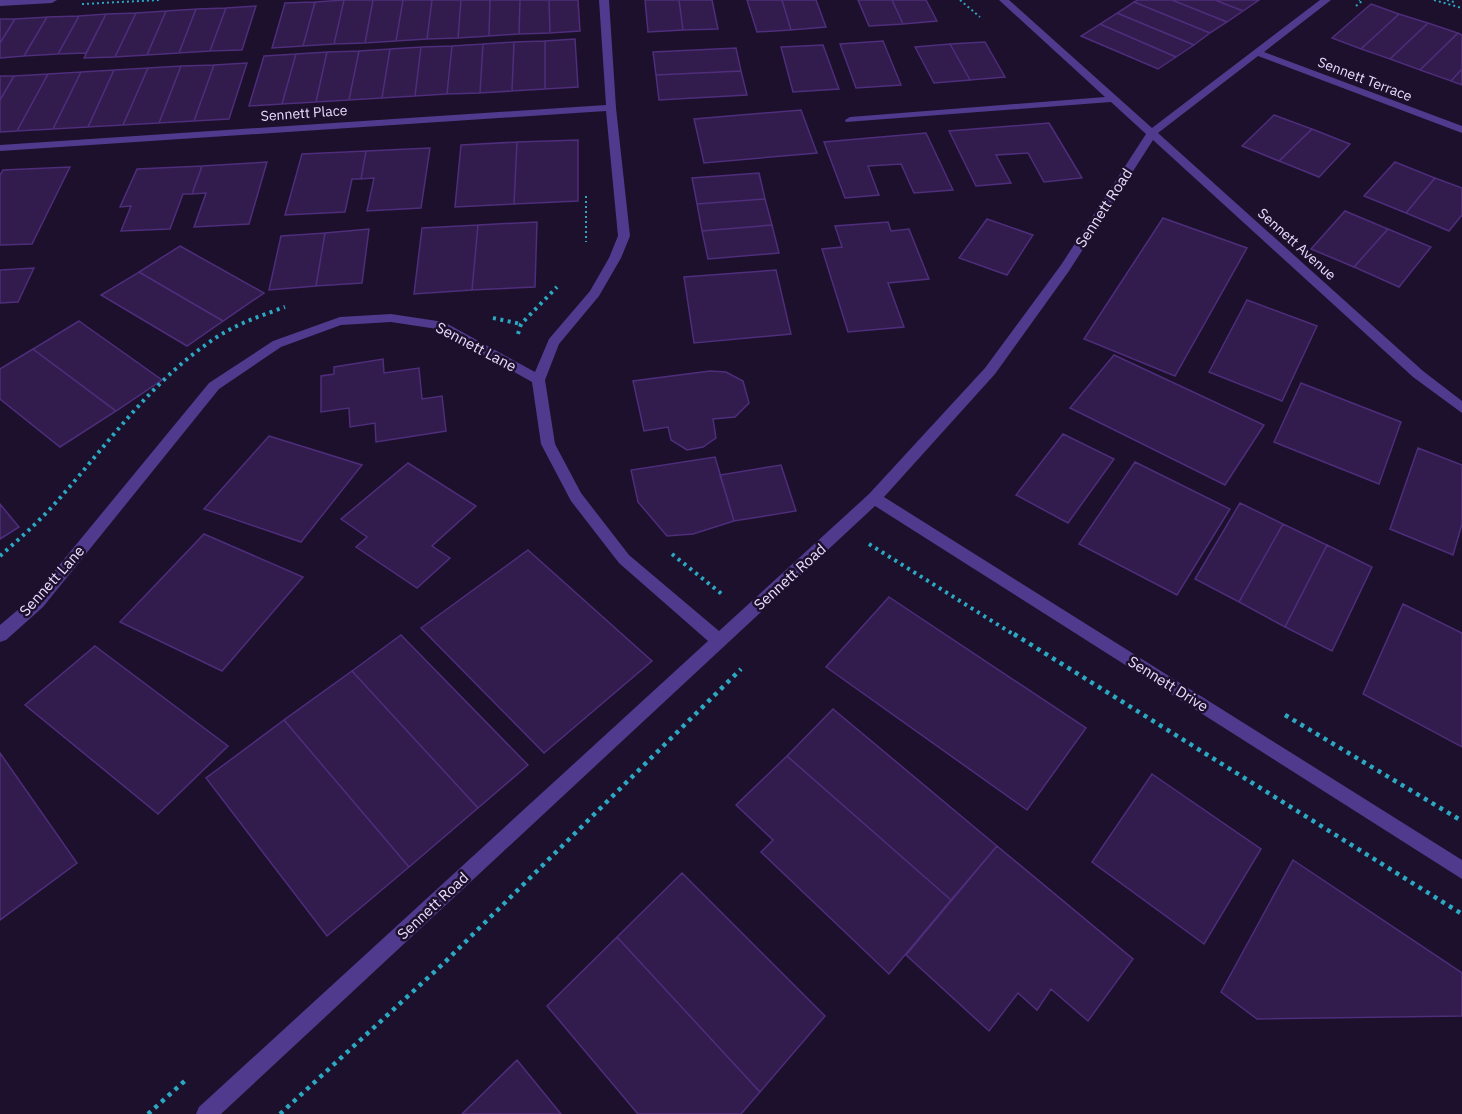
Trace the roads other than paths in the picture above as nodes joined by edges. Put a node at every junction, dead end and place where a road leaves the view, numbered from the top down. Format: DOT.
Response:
graph roads {
  1 [pos="52,0"];
  2 [pos="604,0"];
  3 [pos="1004,0"];
  4 [pos="1326,0"];
  5 [pos="0,3"];
  6 [pos="1258,53"];
  7 [pos="1114,99"];
  8 [pos="611,108"];
  9 [pos="850,120"];
  10 [pos="1462,130"];
  11 [pos="1152,133"];
  12 [pos="0,148"];
  13 [pos="538,380"];
  14 [pos="1462,408"];
  15 [pos="874,498"];
  16 [pos="0,635"];
  17 [pos="719,641"];
  18 [pos="1462,870"];
  19 [pos="206,1114"];
  1 -- 5 [label="street"];
  2 -- 8 [label="street"];
  3 -- 7 [label="street, Sennett Avenue"];
  4 -- 6 [label="street, Sennett Road"];
  6 -- 10 [label="street, Sennett Terrace"];
  6 -- 11 [label="street, Sennett Road"];
  7 -- 9 [label="street"];
  7 -- 11 [label="street, Sennett Avenue"];
  8 -- 12 [label="street, Sennett Place"];
  8 -- 13 [label="street"];
  11 -- 14 [label="street, Sennett Avenue"];
  11 -- 15 [label="street, Sennett Road"];
  13 -- 16 [label="street, Sennett Lane"];
  13 -- 17 [label="street"];
  15 -- 17 [label="street, Sennett Road"];
  15 -- 18 [label="street, Sennett Drive"];
  17 -- 19 [label="street, Sennett Road"];
}
